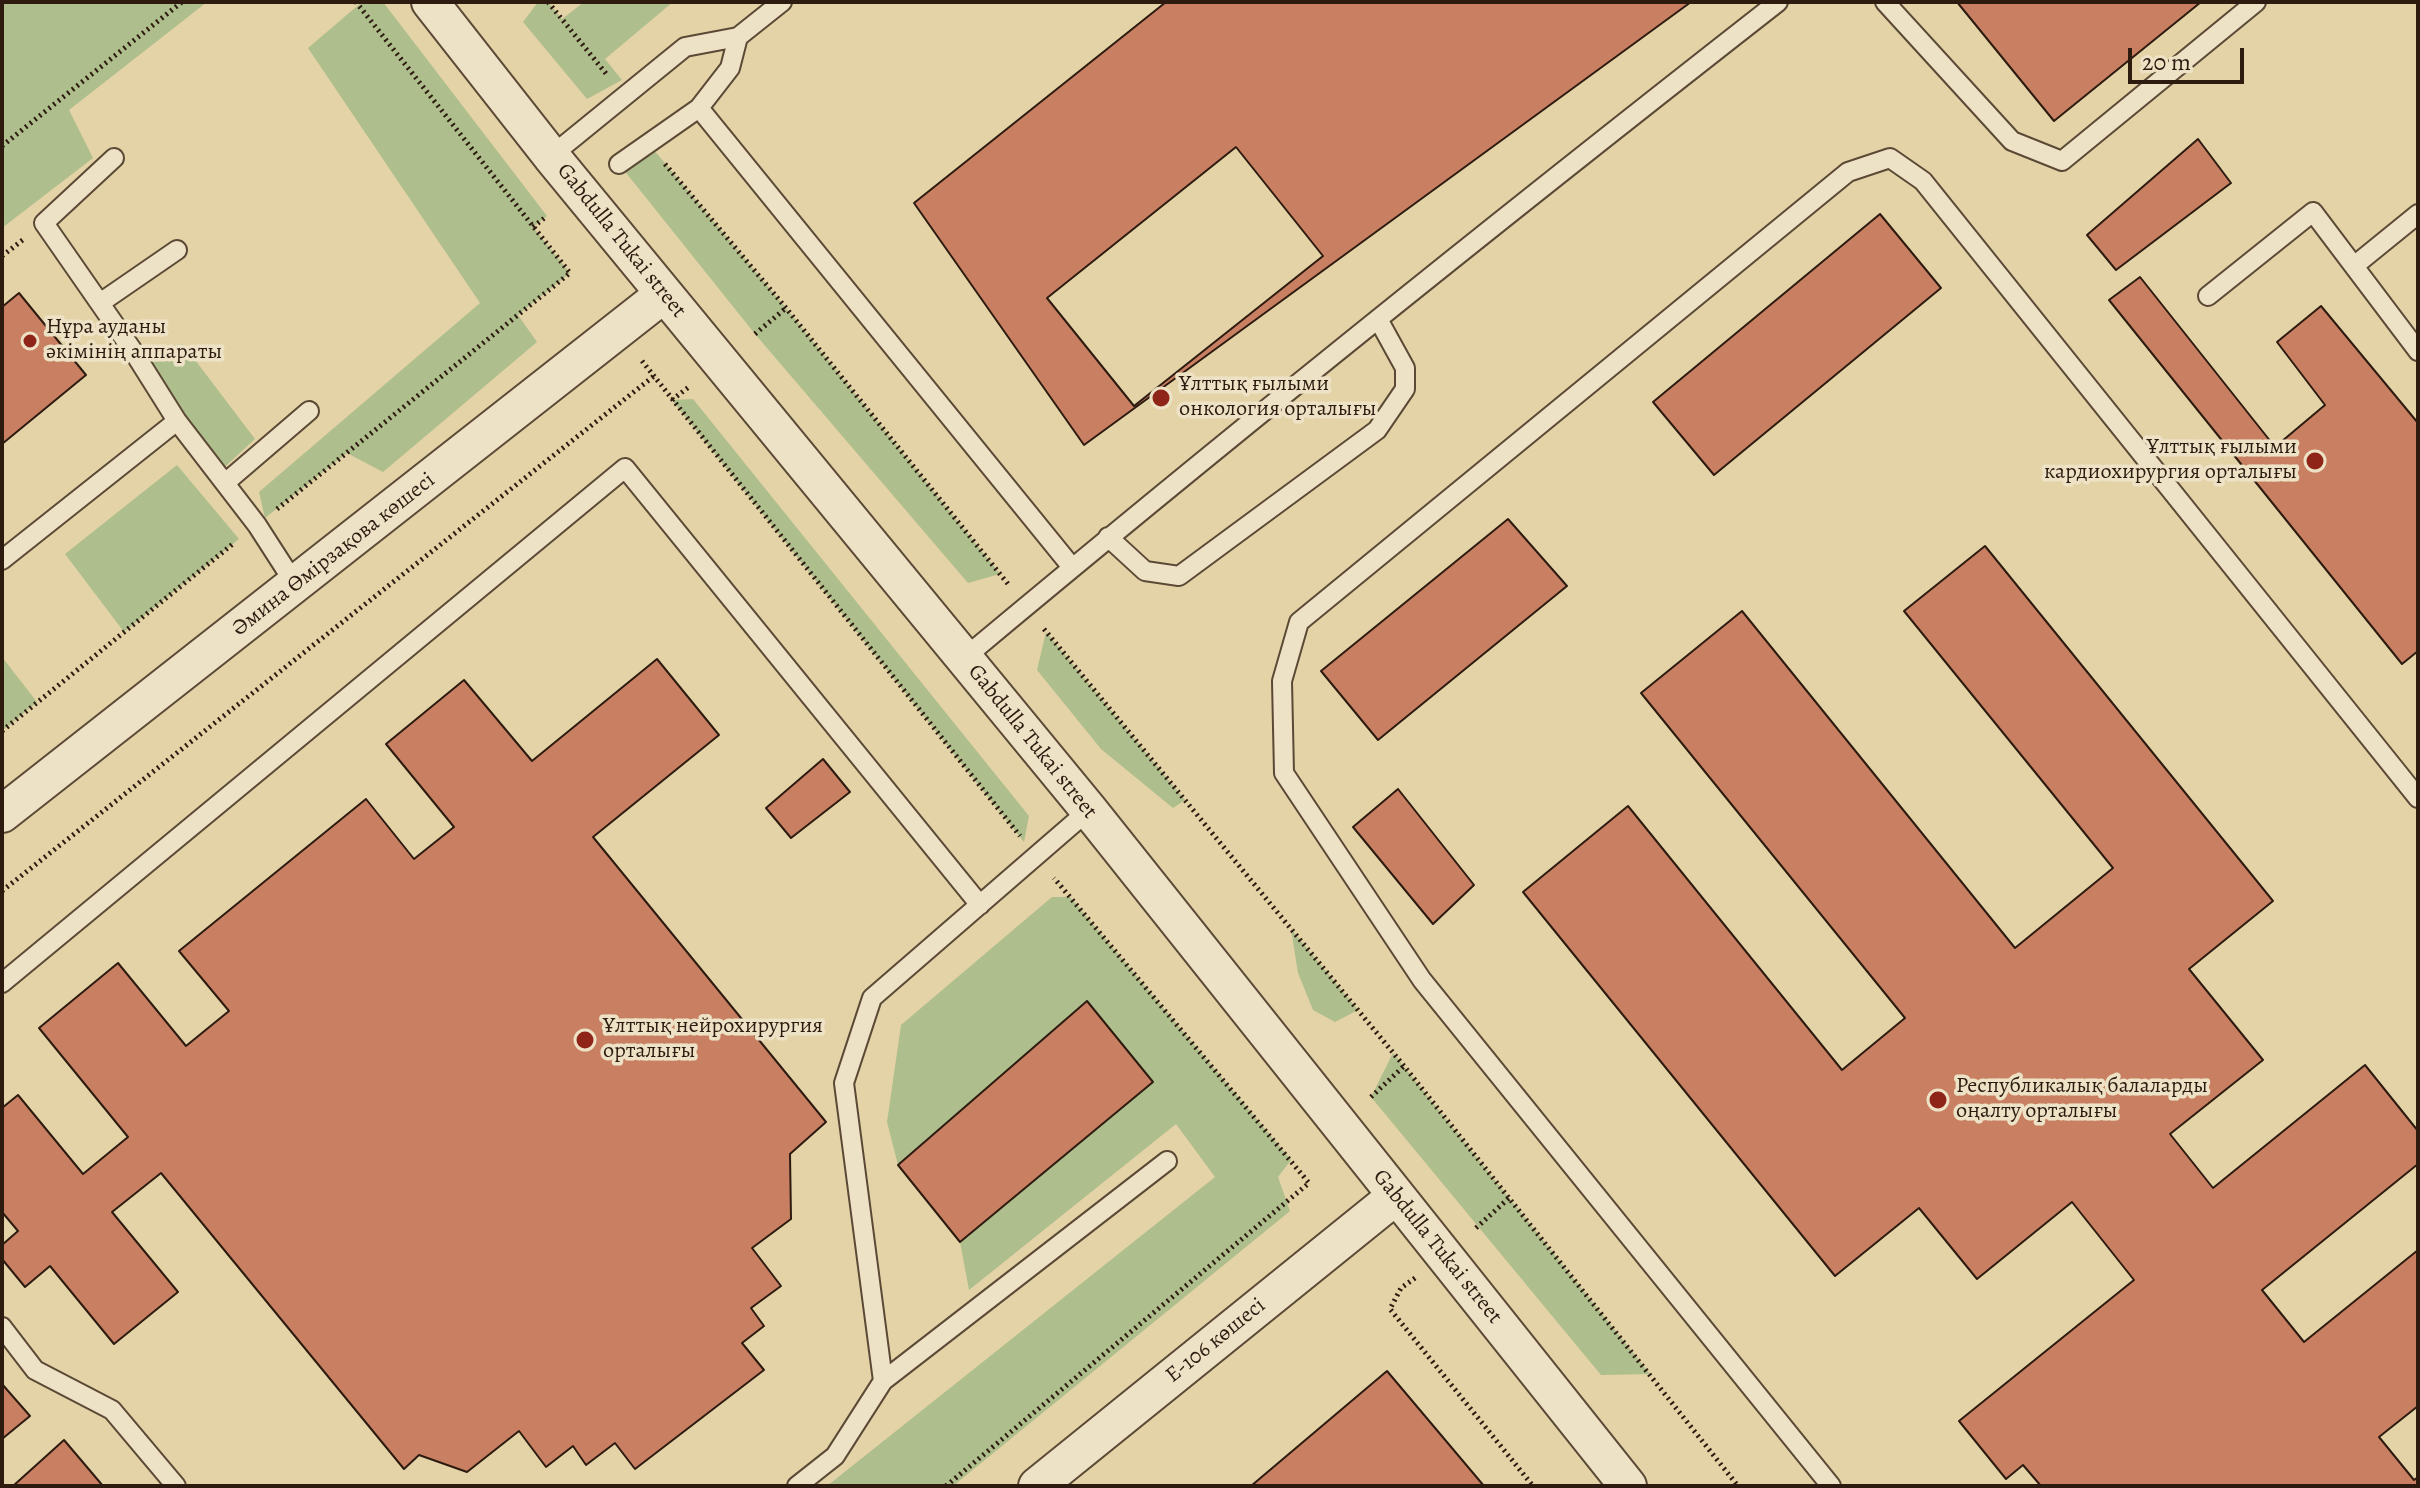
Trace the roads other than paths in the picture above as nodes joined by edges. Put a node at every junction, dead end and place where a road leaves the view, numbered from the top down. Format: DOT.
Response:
graph roads {
  1 [pos="430,2"];
  2 [pos="782,2"];
  3 [pos="1778,2"];
  4 [pos="1885,2"];
  5 [pos="2256,2"];
  6 [pos="738,37"];
  7 [pos="699,108"];
  8 [pos="551,156"];
  9 [pos="114,158"];
  10 [pos="619,164"];
  11 [pos="2418,214"];
  12 [pos="177,250"];
  13 [pos="2354,266"];
  14 [pos="664,294"];
  15 [pos="2208,296"];
  16 [pos="100,303"];
  17 [pos="1378,319"];
  18 [pos="2418,351"];
  19 [pos="309,411"];
  20 [pos="177,421"];
  21 [pos="225,483"];
  22 [pos="1108,537"];
  23 [pos="2,560"];
  24 [pos="1071,566"];
  25 [pos="295,584"];
  26 [pos="963,659"];
  27 [pos="2418,798"];
  28 [pos="1089,810"];
  29 [pos="2,814"];
  30 [pos="980,905"];
  31 [pos="2,983"];
  32 [pos="1167,1161"];
  33 [pos="1396,1196"];
  34 [pos="2,1327"];
  35 [pos="883,1381"];
  36 [pos="176,1486"];
  37 [pos="797,1486"];
  38 [pos="1037,1486"];
  39 [pos="1628,1486"];
  40 [pos="1831,1486"];
  1 -- 8 [label="street, Gabdulla Tukai street"];
  2 -- 6 [label="lane"];
  3 -- 17 [label="lane"];
  4 -- 5 [label="lane"];
  6 -- 7 [label="lane"];
  6 -- 8 [label="lane"];
  7 -- 10 [label="lane"];
  7 -- 24 [label="lane"];
  8 -- 14 [label="street, Gabdulla Tukai street"];
  9 -- 16 [label="lane"];
  11 -- 13 [label="lane"];
  12 -- 16 [label="lane"];
  13 -- 15 [label="lane"];
  13 -- 18 [label="lane"];
  14 -- 25 [label="street, Әмина Өмірзақова көшесі"];
  14 -- 26 [label="street, Gabdulla Tukai street"];
  16 -- 20 [label="lane"];
  17 -- 22 [label="lane"];
  17 -- 22 [label="lane"];
  19 -- 21 [label="lane"];
  20 -- 21 [label="lane"];
  20 -- 23 [label="lane"];
  21 -- 25 [label="lane"];
  22 -- 24 [label="lane"];
  24 -- 26 [label="lane"];
  25 -- 29 [label="street, Әмина Өмірзақова көшесі"];
  26 -- 28 [label="street, Gabdulla Tukai street"];
  27 -- 40 [label="lane"];
  28 -- 30 [label="lane"];
  28 -- 33 [label="street, Gabdulla Tukai street"];
  30 -- 31 [label="lane"];
  30 -- 35 [label="lane"];
  32 -- 35 [label="lane"];
  33 -- 38 [label="street, Е-106 көшесі"];
  33 -- 39 [label="street, Gabdulla Tukai street"];
  34 -- 36 [label="lane"];
  35 -- 37 [label="lane"];
}
